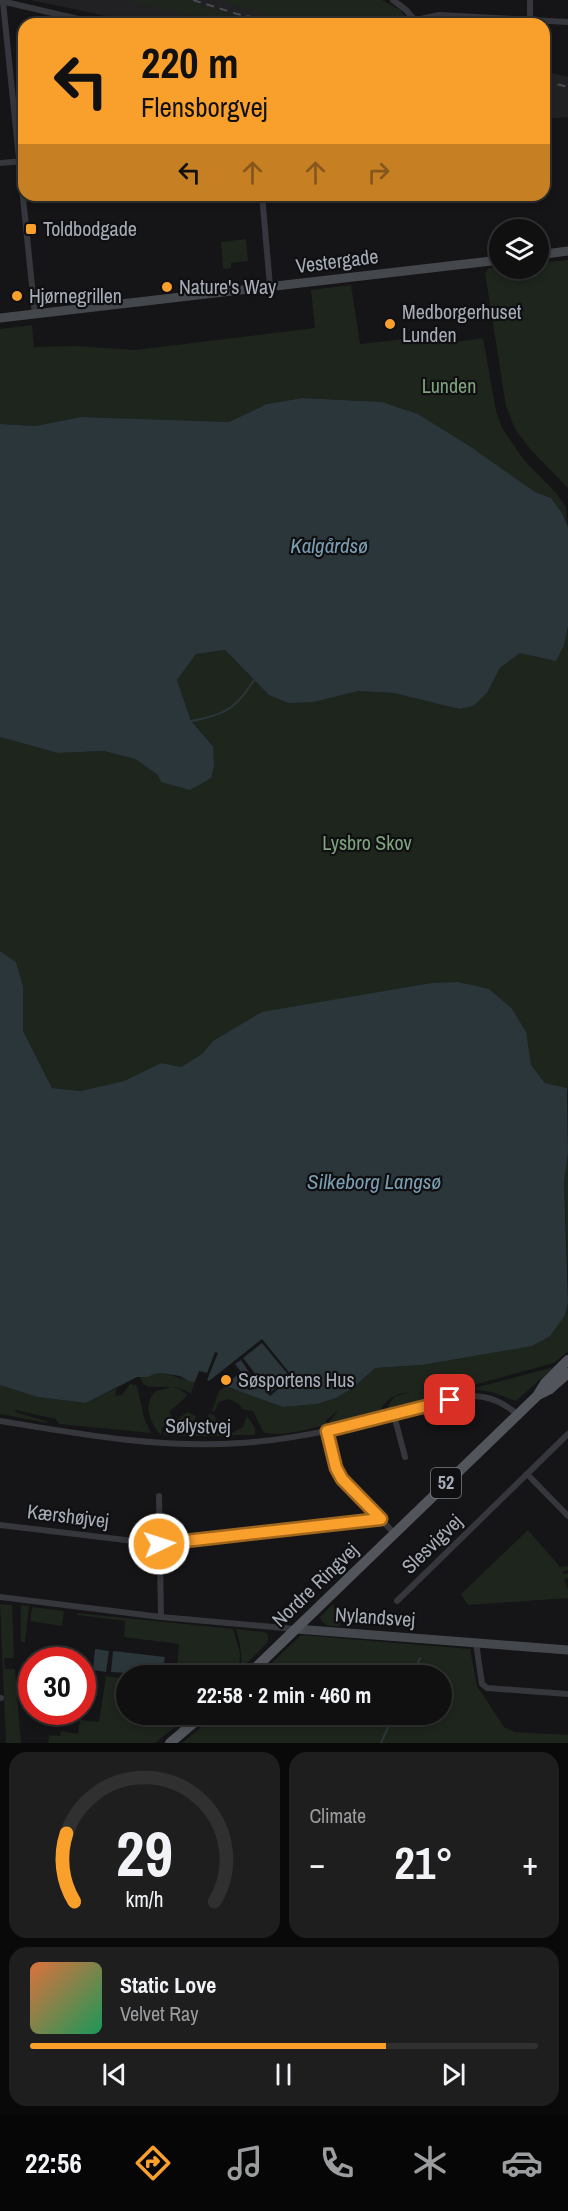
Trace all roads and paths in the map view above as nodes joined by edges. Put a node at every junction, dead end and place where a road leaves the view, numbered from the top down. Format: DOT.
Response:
graph roads {
  1 [pos="530,0"];
  2 [pos="395,1"];
  3 [pos="2,2"];
  4 [pos="73,18"];
  5 [pos="413,18"];
  6 [pos="430,18"];
  7 [pos="507,18"];
  8 [pos="530,18"];
  9 [pos="550,21"];
  10 [pos="568,22"];
  11 [pos="18,129"];
  12 [pos="18,161"];
  13 [pos="0,163"];
  14 [pos="25,201"];
  15 [pos="263,201"];
  16 [pos="568,251"];
  17 [pos="549,254"];
  18 [pos="489,261"];
  19 [pos="270,286"];
  20 [pos="35,315"];
  21 [pos="0,318"];
  22 [pos="568,1360"];
  23 [pos="568,1367"];
  24 [pos="568,1373"];
  25 [pos="550,1389"];
  26 [pos="537,1395"];
  27 [pos="517,1414"];
  28 [pos="394,1415"];
  29 [pos="0,1421"];
  30 [pos="327,1431"];
  31 [pos="568,1434"];
  32 [pos="405,1457"];
  33 [pos="527,1474"];
  34 [pos="159,1496"];
  35 [pos="568,1516"];
  36 [pos="381,1519"];
  37 [pos="0,1525"];
  38 [pos="394,1533"];
  39 [pos="159,1544"];
  40 [pos="0,1597"];
  41 [pos="397,1601"];
  42 [pos="161,1617"];
  43 [pos="296,1629"];
  44 [pos="476,1643"];
  45 [pos="568,1650"];
  46 [pos="258,1665"];
  47 [pos="568,1694"];
  48 [pos="191,1725"];
  49 [pos="170,1743"];
  1 -- 8 [label="street"];
  2 -- 5 [label="street"];
  3 -- 4 [label="street"];
  3 -- 11 [label="street"];
  6 -- 7 [label="street"];
  9 -- 10 [label="street"];
  12 -- 13 [label="street"];
  14 -- 20 [label="street"];
  15 -- 19 [label="street"];
  16 -- 17 [label="street"];
  18 -- 19 [label="street, Vestergade"];
  19 -- 20 [label="street, Vestergade"];
  20 -- 21 [label="street, Vestergade"];
  22 -- 26 [label="main road, Nordre Ringvej / 52"];
  23 -- 25 [label="main road"];
  24 -- 25 [label="main road, Nordre Ringvej / 52"];
  25 -- 26 [label="main road, Nordre Ringvej / 52"];
  26 -- 27 [label="main road, Nordre Ringvej / 52"];
  27 -- 28 [label="street, Sølystvej"];
  27 -- 38 [label="main road, Nordre Ringvej / 52"];
  28 -- 30 [label="street, Sølystvej"];
  28 -- 32 [label="street"];
  29 -- 30 [label="street, Sølystvej"];
  30 -- 36 [label="street"];
  31 -- 33 [label="street, Slesvigvej"];
  33 -- 35 [label="street"];
  33 -- 41 [label="street, Slesvigvej"];
  34 -- 39 [label="street"];
  36 -- 38 [label="street"];
  36 -- 39 [label="street, Kærshøjvej"];
  37 -- 39 [label="street, Kærshøjvej"];
  38 -- 43 [label="main road, Nordre Ringvej / 52"];
  39 -- 42 [label="street"];
  40 -- 42 [label="street, Nylandsvej"];
  42 -- 43 [label="street, Nylandsvej"];
  43 -- 44 [label="street, Nylandsvej"];
  43 -- 46 [label="main road, Nordre Ringvej / 52"];
  44 -- 45 [label="street, Nylandsvej"];
  44 -- 47 [label="street"];
  48 -- 49 [label="main road"];
}
